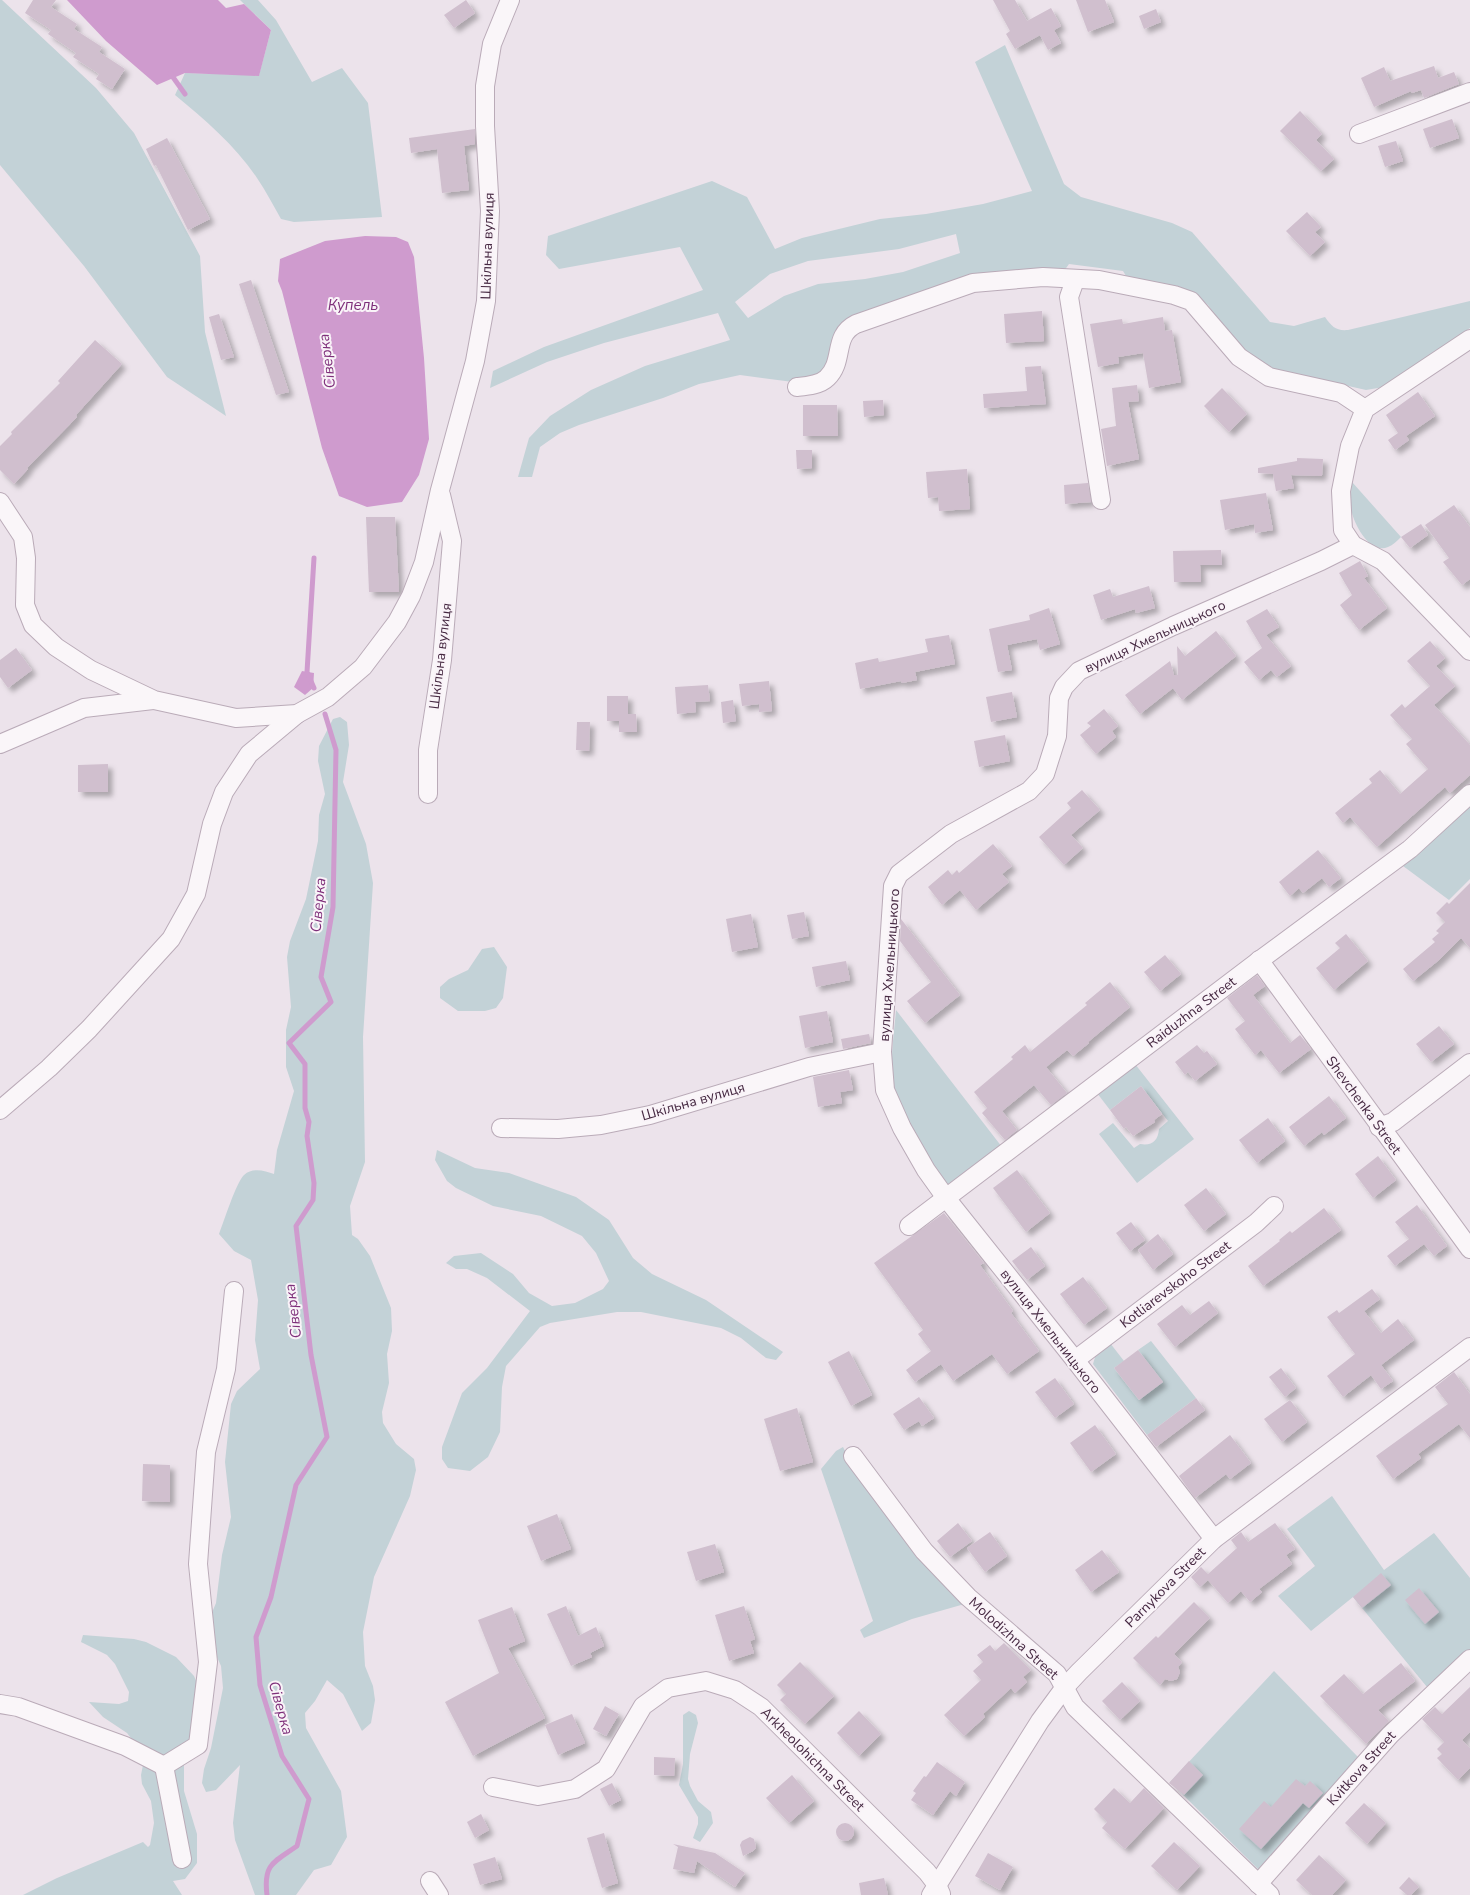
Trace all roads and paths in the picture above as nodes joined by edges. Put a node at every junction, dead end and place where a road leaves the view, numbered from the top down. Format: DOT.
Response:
graph roads {
  1 [pos="510,0"];
  2 [pos="1470,92"];
  3 [pos="1359,134"];
  4 [pos="1075,280"];
  5 [pos="1470,339"];
  6 [pos="797,387"];
  7 [pos="1365,409"];
  8 [pos="440,490"];
  9 [pos="1101,500"];
  10 [pos="0,502"];
  11 [pos="1354,545"];
  12 [pos="1470,651"];
  13 [pos="154,700"];
  14 [pos="297,714"];
  15 [pos="0,744"];
  16 [pos="428,794"];
  17 [pos="1470,794"];
  18 [pos="1259,960"];
  19 [pos="882,1052"];
  20 [pos="1470,1063"];
  21 [pos="0,1110"];
  22 [pos="1379,1127"];
  23 [pos="501,1128"];
  24 [pos="946,1198"];
  25 [pos="1274,1206"];
  26 [pos="908,1226"];
  27 [pos="1470,1250"];
  28 [pos="234,1291"];
  29 [pos="1470,1347"];
  30 [pos="1075,1360"];
  31 [pos="853,1456"];
  32 [pos="1214,1539"];
  33 [pos="1470,1659"];
  34 [pos="1065,1687"];
  35 [pos="0,1704"];
  36 [pos="164,1766"];
  37 [pos="493,1787"];
  38 [pos="182,1859"];
  39 [pos="1264,1889"];
  40 [pos="937,1892"];
  1 -- 8 [label="street, Шкільна вулиця"];
  2 -- 3 [label="street"];
  4 -- 6 [label="street"];
  4 -- 7 [label="street"];
  4 -- 9 [label="street"];
  5 -- 7 [label="street"];
  7 -- 11 [label="street"];
  8 -- 14 [label="street, Шкільна вулиця"];
  8 -- 16 [label="street, Шкільна вулиця"];
  10 -- 13 [label="street, Шкільна вулиця"];
  11 -- 12 [label="street"];
  11 -- 19 [label="street, вулиця Хмельницького"];
  13 -- 14 [label="street, Шкільна вулиця"];
  13 -- 15 [label="street"];
  14 -- 21 [label="street"];
  17 -- 18 [label="street, Raiduzhna Street"];
  18 -- 22 [label="street, Shevchenka Street"];
  18 -- 24 [label="street, Raiduzhna Street"];
  19 -- 23 [label="street, Шкільна вулиця"];
  19 -- 24 [label="street, вулиця Хмельницького"];
  20 -- 22 [label="street"];
  22 -- 27 [label="street, Shevchenka Street"];
  24 -- 26 [label="street, Raiduzhna Street"];
  24 -- 30 [label="street, вулиця Хмельницького"];
  25 -- 30 [label="street, Kotliarevskoho Street"];
  28 -- 36 [label="street"];
  29 -- 32 [label="street, Parnykova Street"];
  30 -- 32 [label="street, вулиця Хмельницького"];
  31 -- 34 [label="street, Molodizhna Street"];
  32 -- 34 [label="street, Parnykova Street"];
  33 -- 39 [label="street, Kvitkova Street"];
  34 -- 39 [label="street, Molodizhna Street"];
  34 -- 40 [label="street, Parnykova Street"];
  35 -- 36 [label="street"];
  36 -- 38 [label="street"];
  37 -- 40 [label="street, Arkheolohichna Street"];
}
